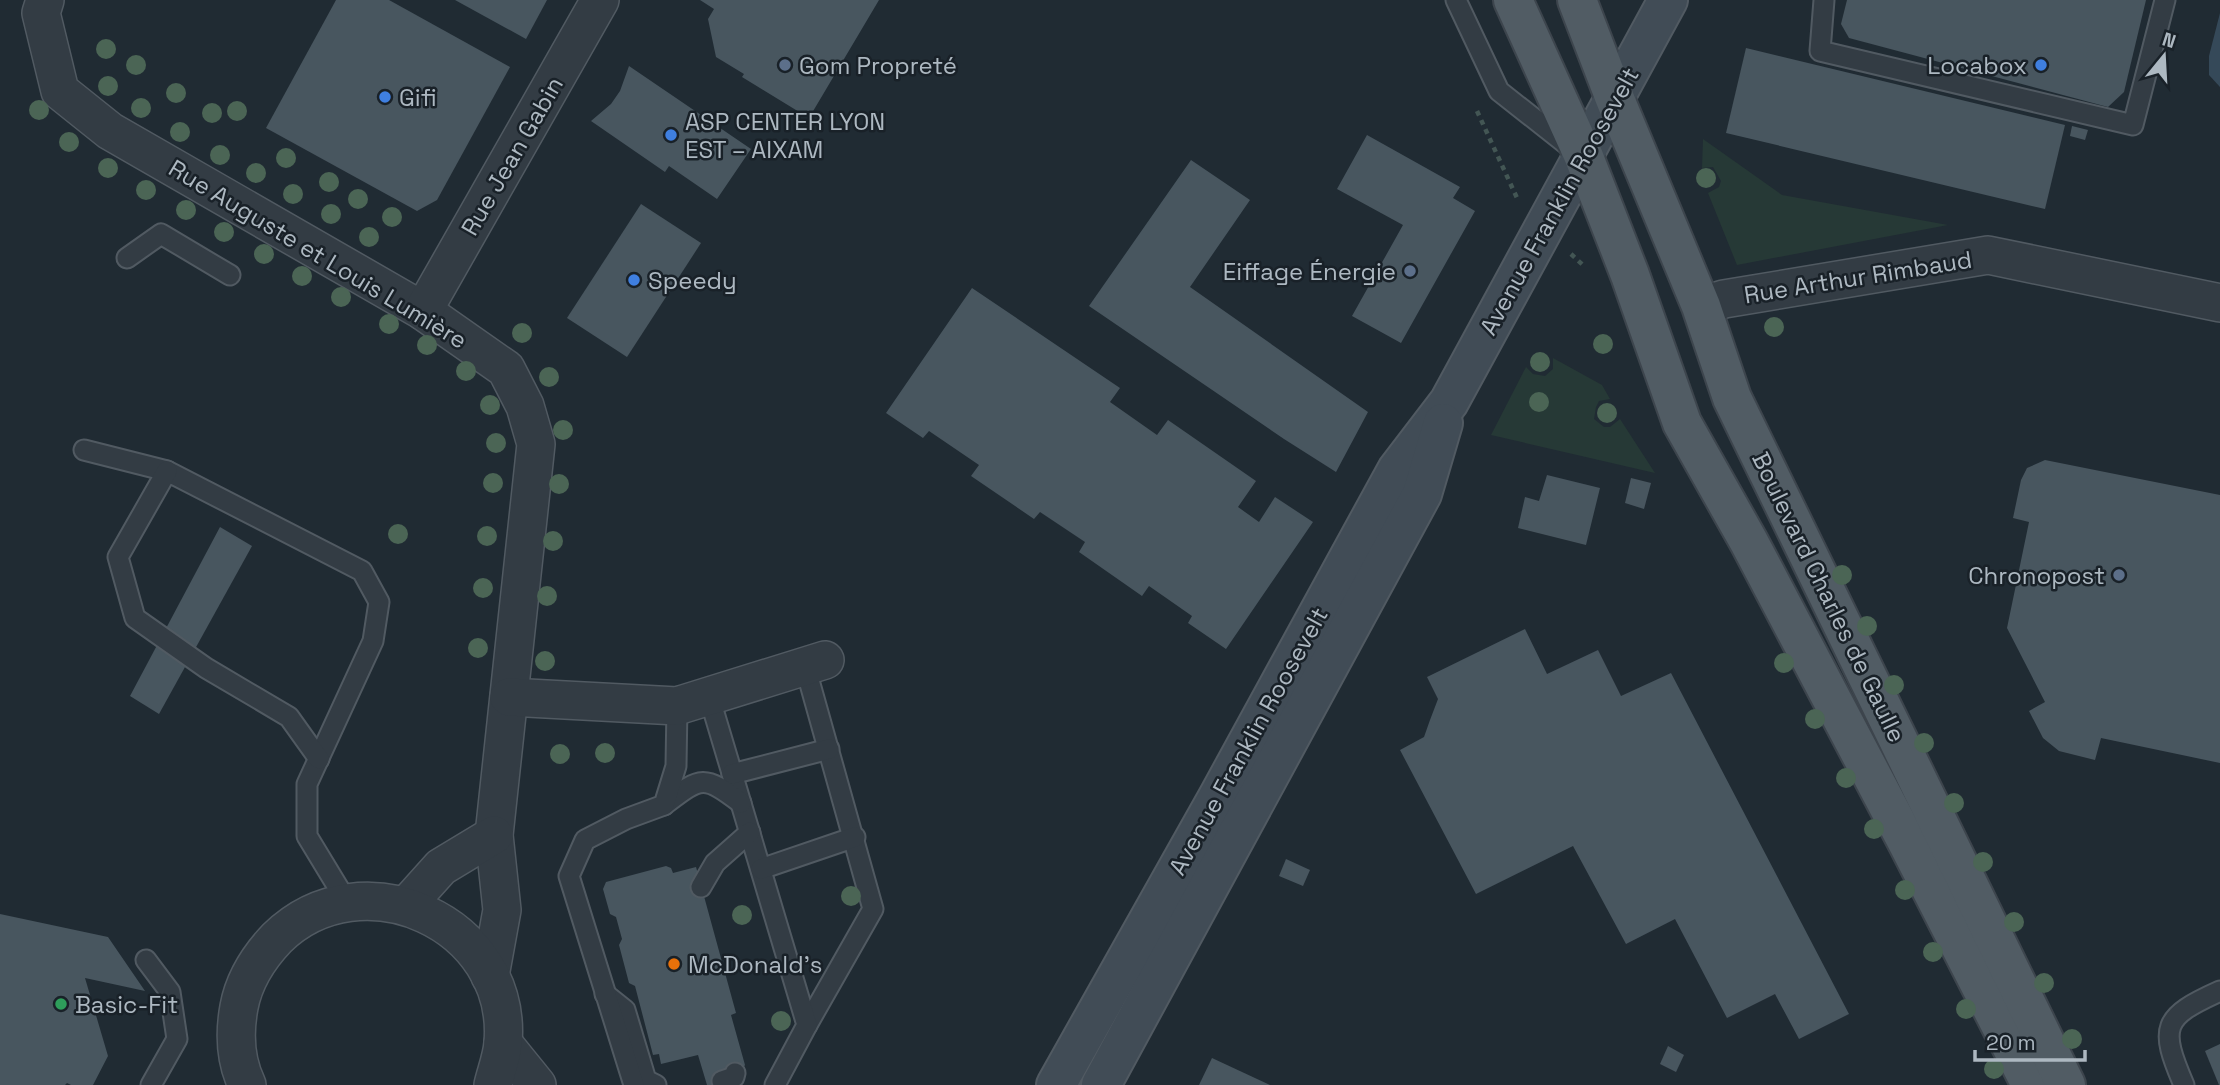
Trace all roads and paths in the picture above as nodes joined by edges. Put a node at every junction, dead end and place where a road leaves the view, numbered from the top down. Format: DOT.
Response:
graph roads {
  1 [pos="46,0"];
  2 [pos="600,0"];
  3 [pos="1456,0"];
  4 [pos="1513,0"];
  5 [pos="1577,0"];
  6 [pos="1668,0"];
  7 [pos="1824,0"];
  8 [pos="2165,0"];
  9 [pos="1615,99"];
  10 [pos="1584,158"];
  11 [pos="1544,230"];
  12 [pos="127,258"];
  13 [pos="230,275"];
  14 [pos="1594,275"];
  15 [pos="2220,303"];
  16 [pos="1702,306"];
  17 [pos="423,311"];
  18 [pos="1449,402"];
  19 [pos="83,450"];
  20 [pos="167,471"];
  21 [pos="815,663"];
  22 [pos="509,697"];
  23 [pos="693,701"];
  24 [pos="829,749"];
  25 [pos="319,759"];
  26 [pos="732,774"];
  27 [pos="741,803"];
  28 [pos="664,805"];
  29 [pos="750,832"];
  30 [pos="494,835"];
  31 [pos="855,837"];
  32 [pos="761,869"];
  33 [pos="701,887"];
  34 [pos="346,902"];
  35 [pos="407,906"];
  36 [pos="146,960"];
  37 [pos="489,976"];
  38 [pos="2220,991"];
  39 [pos="605,994"];
  40 [pos="807,1025"];
  41 [pos="503,1044"];
  42 [pos="151,1085"];
  43 [pos="247,1085"];
  44 [pos="493,1085"];
  45 [pos="537,1085"];
  46 [pos="634,1085"];
  47 [pos="656,1085"];
  48 [pos="775,1085"];
  49 [pos="1056,1085"];
  50 [pos="1101,1085"];
  51 [pos="2031,1085"];
  52 [pos="2066,1085"];
  53 [pos="2184,1085"];
  1 -- 17 [label="street, Rue Auguste et Louis Lumière"];
  2 -- 17 [label="street, Rue Jean Gabin"];
  3 -- 10 [label="lane"];
  4 -- 10 [label="main road, Boulevard Charles de Gaulle"];
  5 -- 9 [label="main road, Boulevard Charles de Gaulle"];
  6 -- 9 [label="street, Avenue Franklin Roosevelt"];
  7 -- 8 [label="lane"];
  9 -- 10 [label="street, Avenue Franklin Roosevelt"];
  9 -- 16 [label="main road, Boulevard Charles de Gaulle"];
  10 -- 11 [label="street, Avenue Franklin Roosevelt"];
  10 -- 51 [label="main road, Boulevard Charles de Gaulle"];
  11 -- 14 [label="path"];
  11 -- 18 [label="street, Avenue Franklin Roosevelt"];
  12 -- 13 [label="lane"];
  15 -- 16 [label="street, Rue Arthur Rimbaud"];
  16 -- 52 [label="main road, Boulevard Charles de Gaulle"];
  17 -- 22 [label="street, Rue Auguste et Louis Lumière"];
  18 -- 49 [label="street, Avenue Franklin Roosevelt"];
  18 -- 50 [label="street, Avenue Franklin Roosevelt"];
  19 -- 20 [label="lane"];
  20 -- 25 [label="lane"];
  20 -- 25 [label="lane"];
  21 -- 23 [label="street"];
  21 -- 24 [label="lane"];
  22 -- 23 [label="street"];
  22 -- 30 [label="street, Rue Auguste et Louis Lumière"];
  23 -- 26 [label="lane"];
  23 -- 28 [label="lane"];
  24 -- 26 [label="lane"];
  24 -- 31 [label="lane"];
  25 -- 34 [label="lane"];
  26 -- 27 [label="lane"];
  27 -- 28 [label="lane"];
  27 -- 29 [label="lane"];
  28 -- 39 [label="lane"];
  29 -- 32 [label="lane"];
  29 -- 33 [label="lane"];
  30 -- 35 [label="street"];
  30 -- 37 [label="street, Rue Auguste et Louis Lumière"];
  31 -- 32 [label="lane"];
  31 -- 40 [label="lane"];
  32 -- 40 [label="lane"];
  34 -- 35 [label="street"];
  34 -- 43 [label="street"];
  35 -- 37 [label="street"];
  36 -- 42 [label="lane"];
  37 -- 41 [label="street"];
  38 -- 53 [label="lane"];
  39 -- 46 [label="lane"];
  39 -- 47 [label="lane"];
  40 -- 48 [label="lane"];
  41 -- 44 [label="street"];
  41 -- 45 [label="street"];
}
